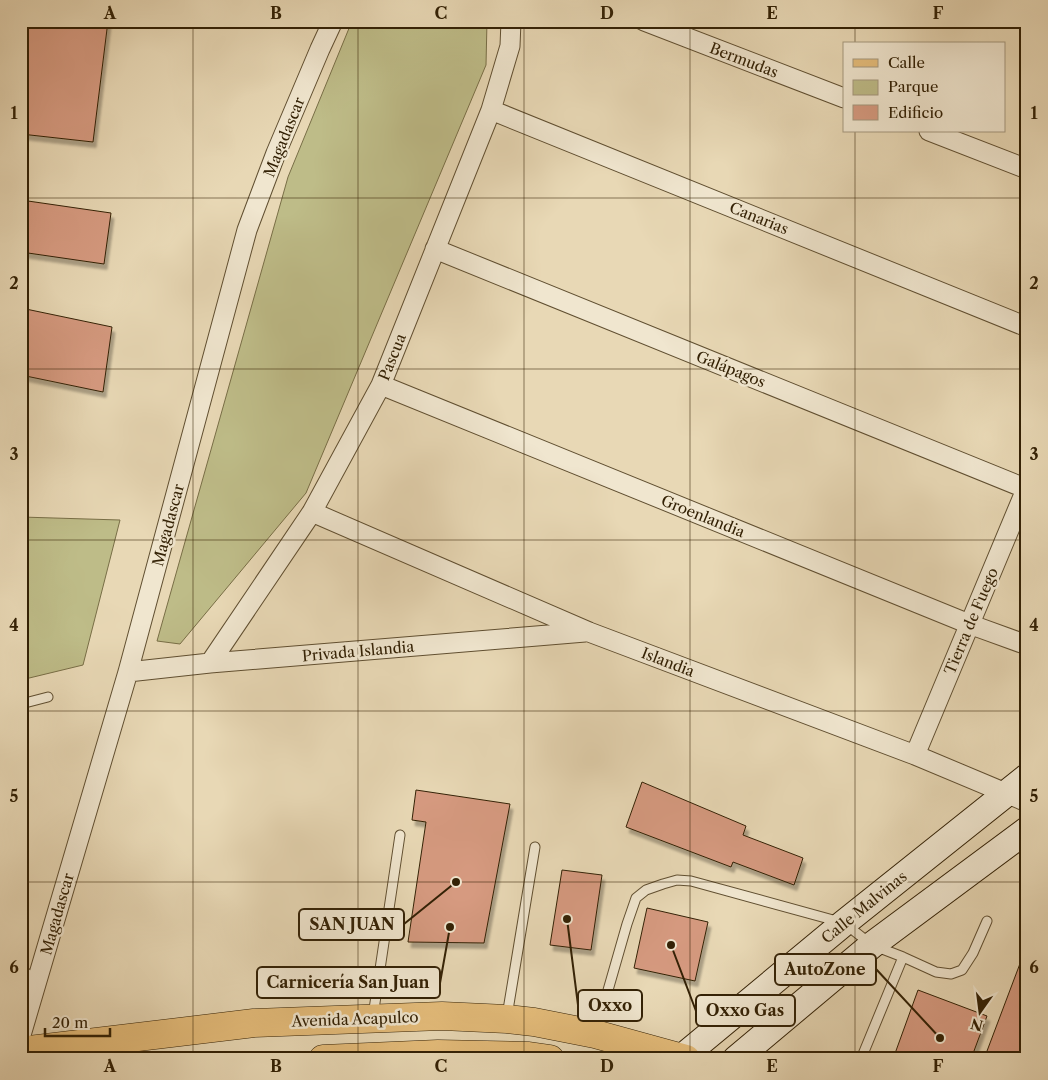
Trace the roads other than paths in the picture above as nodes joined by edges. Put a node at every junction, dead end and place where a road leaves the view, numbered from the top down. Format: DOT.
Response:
graph roads {
  1 [pos="333,21"];
  2 [pos="511,21"];
  3 [pos="644,21"];
  4 [pos="843,98"];
  5 [pos="492,110"];
  6 [pos="932,132"];
  7 [pos="1027,169"];
  8 [pos="436,249"];
  9 [pos="1027,326"];
  10 [pos="381,385"];
  11 [pos="1026,489"];
  12 [pos="312,512"];
  13 [pos="970,624"];
  14 [pos="588,632"];
  15 [pos="1027,645"];
  16 [pos="210,663"];
  17 [pos="128,672"];
  18 [pos="48,696"];
  19 [pos="21,704"];
  20 [pos="915,754"];
  21 [pos="1027,777"];
  22 [pos="1016,798"];
  23 [pos="1027,830"];
  24 [pos="400,835"];
  25 [pos="535,847"];
  26 [pos="987,921"];
  27 [pos="844,923"];
  28 [pos="872,945"];
  29 [pos="903,957"];
  30 [pos="21,968"];
  31 [pos="37,983"];
  32 [pos="372,1019"];
  33 [pos="507,1019"];
  34 [pos="595,1034"];
  35 [pos="21,1035"];
  36 [pos="21,1051"];
  37 [pos="536,1058"];
  38 [pos="682,1058"];
  39 [pos="323,1059"];
  40 [pos="736,1059"];
  41 [pos="861,1059"];
  1 -- 17 [label="street, Magadascar"];
  2 -- 5 [label="street, Pascua"];
  3 -- 4 [label="street, Bermudas"];
  5 -- 8 [label="street, Pascua"];
  5 -- 9 [label="street, Canarias"];
  6 -- 7 [label="street"];
  8 -- 10 [label="street, Pascua"];
  8 -- 11 [label="street, Galápagos"];
  10 -- 12 [label="street, Pascua"];
  10 -- 13 [label="street, Groenlandia"];
  11 -- 13 [label="street, Tierra de Fuego"];
  12 -- 14 [label="street, Islandia"];
  12 -- 16 [label="street, Pascua"];
  13 -- 15 [label="street, Groenlandia"];
  13 -- 20 [label="street, Tierra de Fuego"];
  14 -- 16 [label="street, Privada Islandia"];
  14 -- 20 [label="street, Islandia"];
  16 -- 17 [label="street, Privada Islandia"];
  17 -- 31 [label="street, Magadascar"];
  18 -- 19 [label="lane"];
  20 -- 22 [label="street, Islandia"];
  21 -- 22 [label="street, Calle Malvinas"];
  22 -- 27 [label="street, Calle Malvinas"];
  23 -- 28 [label="street"];
  24 -- 32 [label="lane"];
  25 -- 33 [label="lane"];
  26 -- 29 [label="lane"];
  27 -- 28 [label="lane"];
  27 -- 34 [label="lane"];
  27 -- 38 [label="street, Calle Malvinas"];
  28 -- 29 [label="lane"];
  28 -- 40 [label="street"];
  29 -- 41 [label="lane"];
  30 -- 31 [label="lane"];
  31 -- 35 [label="street, Magadascar"];
  32 -- 33 [label="main road, Avenida Acapulco"];
  32 -- 36 [label="main road, Avenida Acapulco"];
  33 -- 34 [label="main road, Avenida Acapulco"];
  34 -- 38 [label="main road, Avenida Acapulco"];
  37 -- 39 [label="main road"];
}
